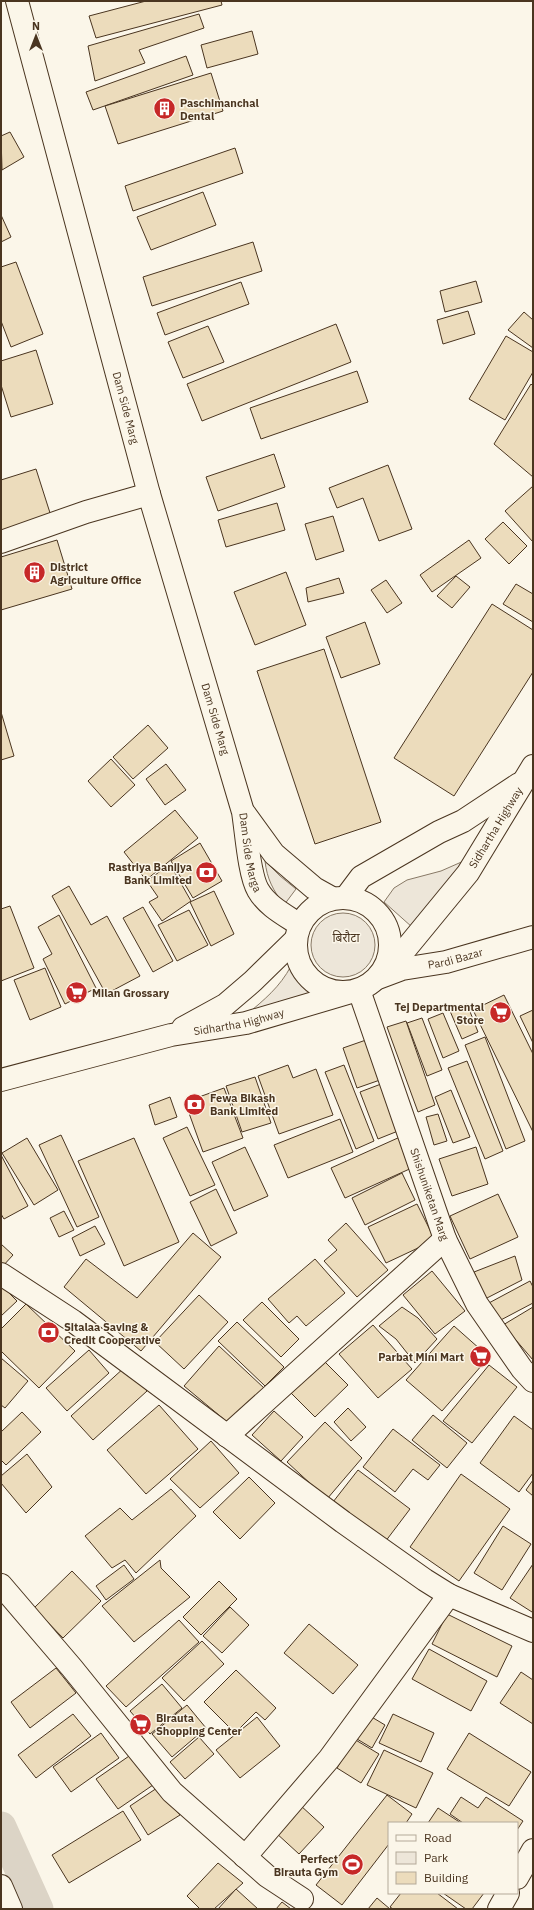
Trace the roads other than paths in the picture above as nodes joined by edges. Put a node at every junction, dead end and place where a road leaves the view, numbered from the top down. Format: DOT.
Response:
graph roads {
  1 [pos="17,1"];
  2 [pos="149,494"];
  3 [pos="1,542"];
  4 [pos="529,773"];
  5 [pos="243,812"];
  6 [pos="339,898"];
  7 [pos="298,932"];
  8 [pos="533,937"];
  9 [pos="382,972"];
  10 [pos="355,991"];
  11 [pos="171,1035"];
  12 [pos="1,1080"];
  13 [pos="445,1239"];
  14 [pos="1,1274"];
  15 [pos="533,1381"];
  16 [pos="227,1436"];
  17 [pos="1,1585"];
  18 [pos="449,1595"];
  19 [pos="533,1631"];
  20 [pos="533,1850"];
  21 [pos="245,1857"];
  22 [pos="518,1876"];
  23 [pos="1,1886"];
  24 [pos="507,1894"];
  25 [pos="302,1899"];
  26 [pos="11,1909"];
  27 [pos="499,1909"];
  1 -- 2 [label="main road, Dam Side Marg"];
  2 -- 3 [label="main road"];
  2 -- 5 [label="main road, Dam Side Marg"];
  4 -- 6 [label="main road, Sidhartha Highway"];
  4 -- 9 [label="main road, Sidhartha Highway"];
  5 -- 6 [label="main road, Dam Side Marga"];
  5 -- 7 [label="main road, Dam Side Marga"];
  6 -- 7 [label="main road"];
  6 -- 9 [label="main road"];
  7 -- 10 [label="main road"];
  7 -- 11 [label="main road, Sidhartha Highway"];
  8 -- 9 [label="main road, Pardi Bazar"];
  9 -- 10 [label="main road"];
  10 -- 11 [label="main road, Sidhartha Highway"];
  10 -- 13 [label="main road, Shishuniketan Marg"];
  11 -- 12 [label="main road, Sidhartha Highway"];
  13 -- 15 [label="main road, Shishuniketan Marg"];
  13 -- 16 [label="main road"];
  14 -- 16 [label="main road"];
  16 -- 18 [label="main road"];
  17 -- 21 [label="main road"];
  18 -- 19 [label="main road"];
  18 -- 21 [label="main road"];
  20 -- 22 [label="main road"];
  21 -- 25 [label="main road"];
  23 -- 26 [label="main road"];
  24 -- 27 [label="main road"];
}
